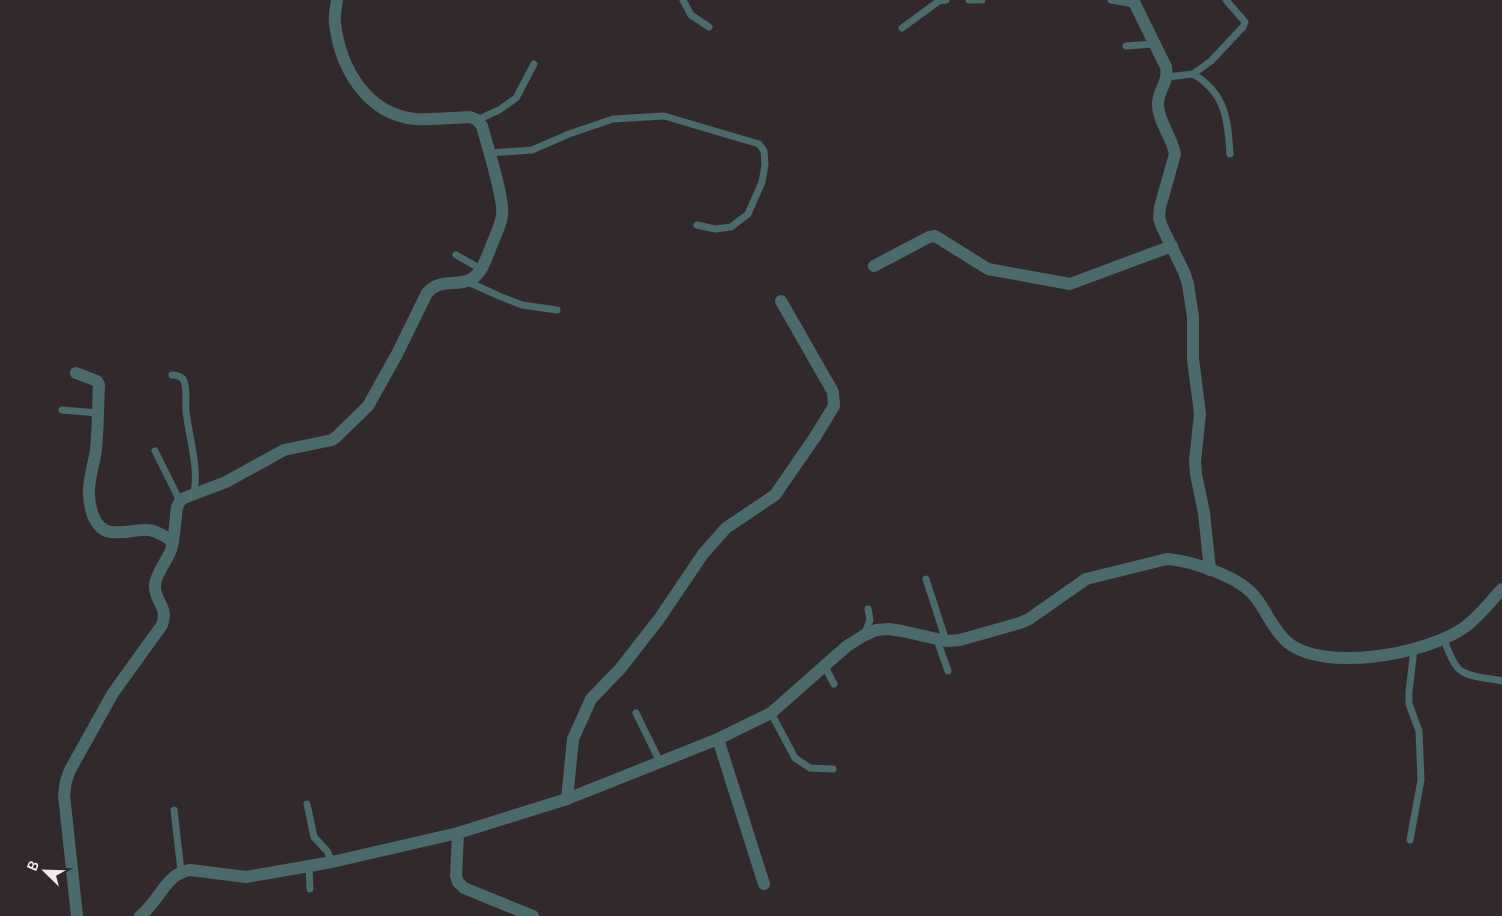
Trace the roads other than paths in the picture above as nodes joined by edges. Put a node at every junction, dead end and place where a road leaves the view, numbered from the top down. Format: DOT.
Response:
graph roads {
  1 [pos="337,0"];
  2 [pos="683,0"];
  3 [pos="946,0"];
  4 [pos="969,0"];
  5 [pos="982,0"];
  6 [pos="1111,0"];
  7 [pos="1226,0"];
  8 [pos="1133,2"];
  9 [pos="710,27"];
  10 [pos="902,28"];
  11 [pos="1154,44"];
  12 [pos="1126,46"];
  13 [pos="534,64"];
  14 [pos="1194,74"];
  15 [pos="1167,77"];
  16 [pos="477,120"];
  17 [pos="489,154"];
  18 [pos="1230,154"];
  19 [pos="697,225"];
  20 [pos="1172,246"];
  21 [pos="456,255"];
  22 [pos="874,266"];
  23 [pos="482,269"];
  24 [pos="466,281"];
  25 [pos="780,301"];
  26 [pos="557,310"];
  27 [pos="76,373"];
  28 [pos="172,375"];
  29 [pos="62,410"];
  30 [pos="98,413"];
  31 [pos="155,451"];
  32 [pos="194,494"];
  33 [pos="180,501"];
  34 [pos="173,542"];
  35 [pos="1210,570"];
  36 [pos="926,579"];
  37 [pos="1502,589"];
  38 [pos="868,609"];
  39 [pos="863,636"];
  40 [pos="1443,639"];
  41 [pos="941,641"];
  42 [pos="1414,649"];
  43 [pos="824,665"];
  44 [pos="948,671"];
  45 [pos="1502,681"];
  46 [pos="834,684"];
  47 [pos="636,713"];
  48 [pos="771,713"];
  49 [pos="718,739"];
  50 [pos="660,762"];
  51 [pos="833,768"];
  52 [pos="567,799"];
  53 [pos="307,804"];
  54 [pos="174,810"];
  55 [pos="458,834"];
  56 [pos="1410,840"];
  57 [pos="332,862"];
  58 [pos="309,867"];
  59 [pos="181,871"];
  60 [pos="764,884"];
  61 [pos="310,889"];
  62 [pos="77,916"];
  63 [pos="140,916"];
  64 [pos="533,916"];
  1 -- 16 [label="street"];
  2 -- 9 [label="lane"];
  3 -- 10 [label="lane"];
  4 -- 5 [label="lane"];
  6 -- 8 [label="lane"];
  7 -- 14 [label="lane"];
  8 -- 11 [label="street"];
  11 -- 12 [label="lane"];
  11 -- 15 [label="street"];
  13 -- 16 [label="lane"];
  14 -- 15 [label="lane"];
  14 -- 18 [label="lane"];
  15 -- 20 [label="street"];
  16 -- 17 [label="street"];
  17 -- 19 [label="lane"];
  17 -- 23 [label="street"];
  20 -- 22 [label="street"];
  20 -- 35 [label="street"];
  21 -- 23 [label="lane"];
  23 -- 24 [label="street"];
  24 -- 26 [label="lane"];
  24 -- 32 [label="street"];
  25 -- 52 [label="street"];
  27 -- 30 [label="street"];
  28 -- 32 [label="lane"];
  29 -- 30 [label="lane"];
  30 -- 34 [label="street"];
  31 -- 33 [label="lane"];
  32 -- 33 [label="street"];
  33 -- 34 [label="street"];
  34 -- 62 [label="street"];
  35 -- 41 [label="street"];
  35 -- 42 [label="street"];
  36 -- 41 [label="lane"];
  37 -- 40 [label="street"];
  38 -- 39 [label="lane"];
  39 -- 41 [label="street"];
  39 -- 43 [label="street"];
  40 -- 42 [label="street"];
  40 -- 45 [label="lane"];
  41 -- 44 [label="lane"];
  42 -- 56 [label="lane"];
  43 -- 46 [label="lane"];
  43 -- 48 [label="street"];
  47 -- 50 [label="lane"];
  48 -- 49 [label="street"];
  48 -- 51 [label="lane"];
  49 -- 50 [label="street"];
  49 -- 60 [label="street"];
  50 -- 52 [label="street"];
  52 -- 55 [label="street"];
  53 -- 57 [label="lane"];
  54 -- 59 [label="lane"];
  55 -- 57 [label="street"];
  55 -- 64 [label="street"];
  57 -- 58 [label="street"];
  58 -- 59 [label="street"];
  58 -- 61 [label="lane"];
  59 -- 63 [label="street"];
}
